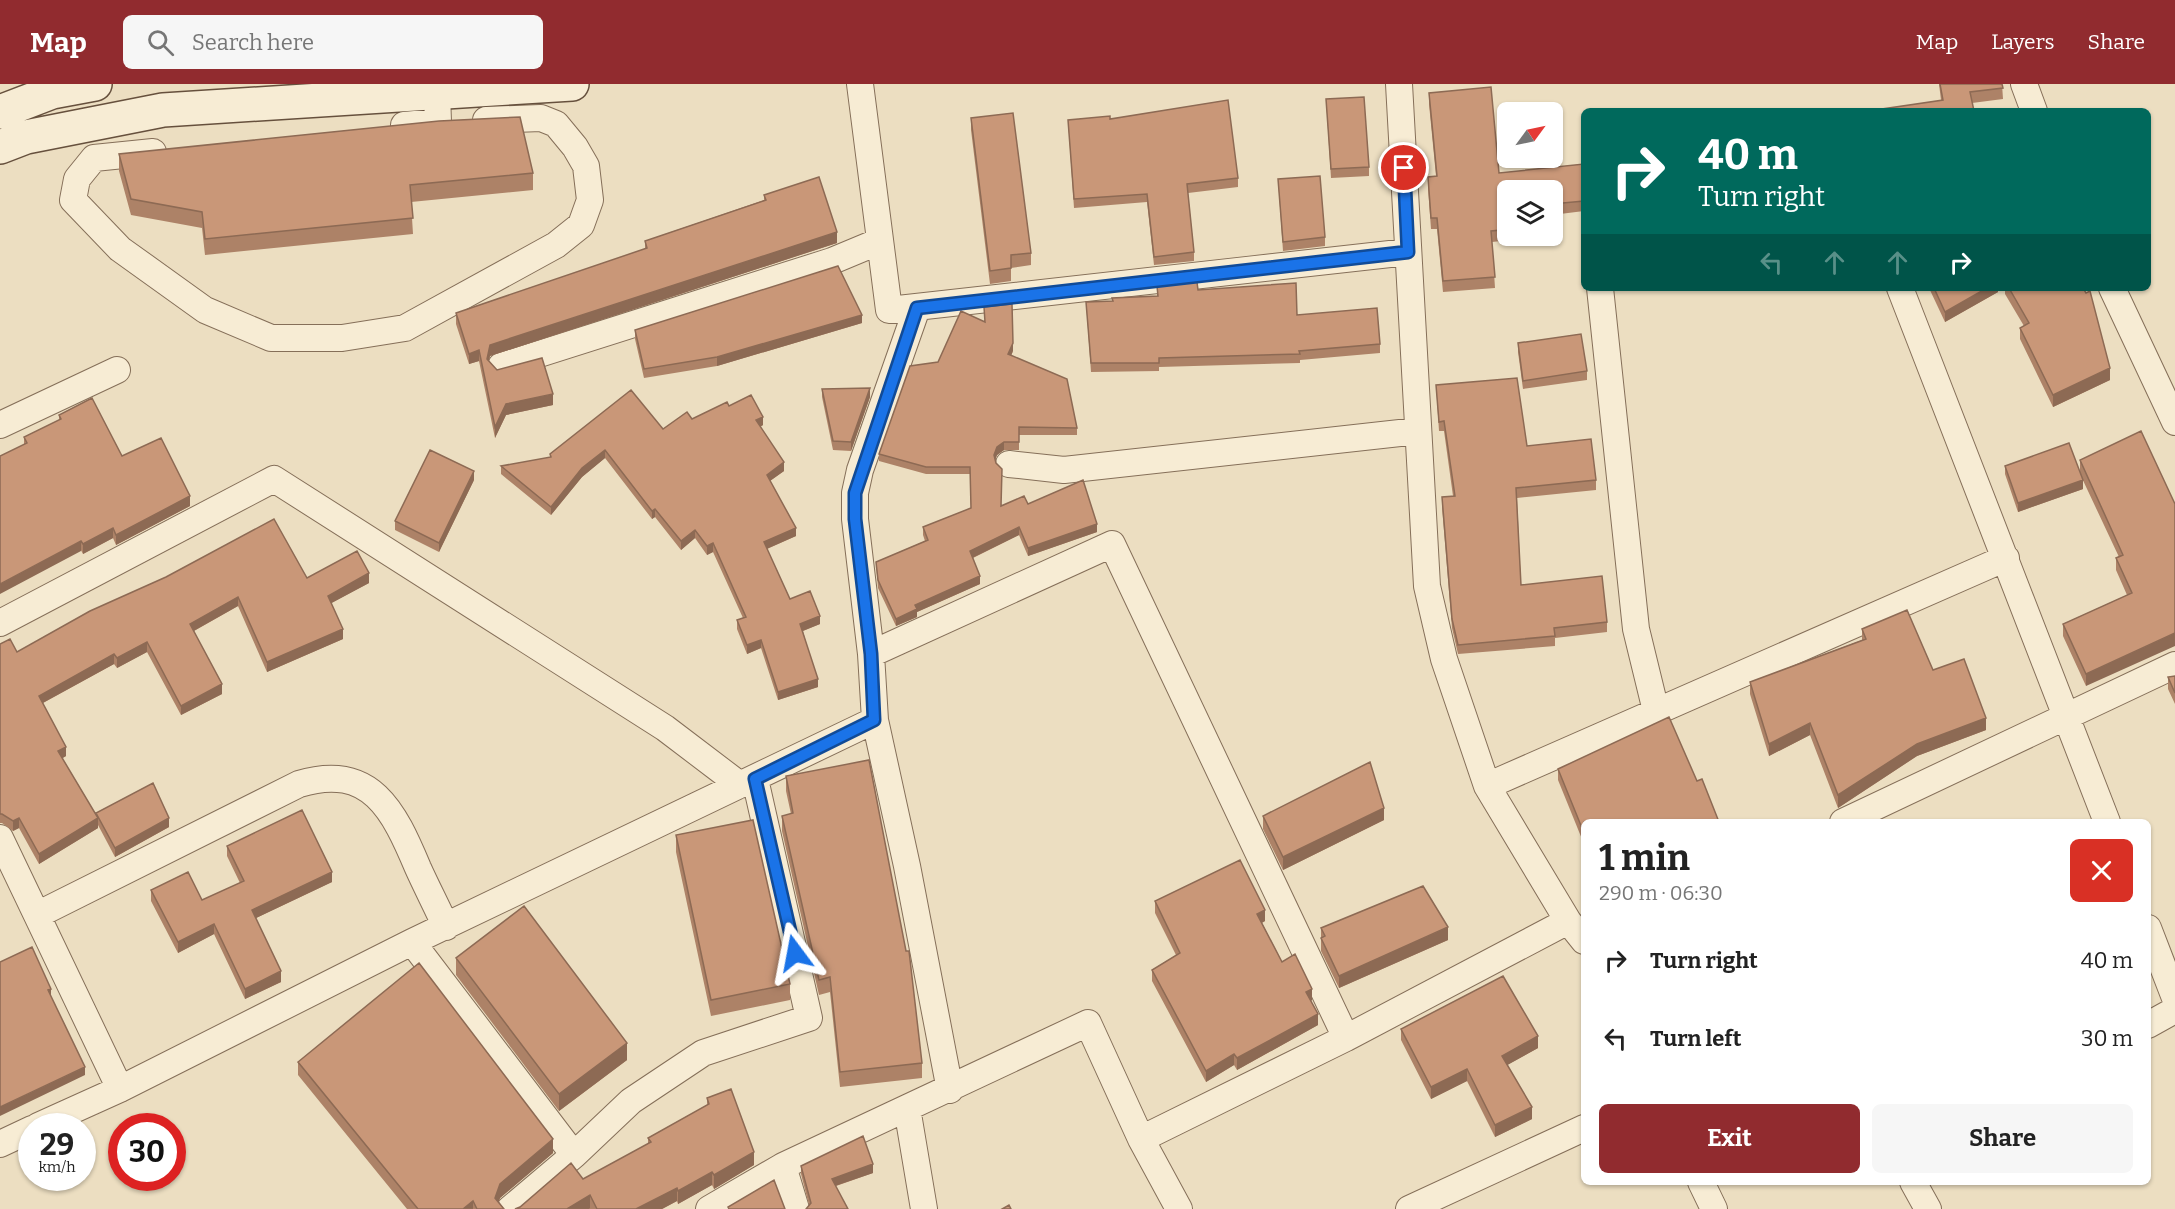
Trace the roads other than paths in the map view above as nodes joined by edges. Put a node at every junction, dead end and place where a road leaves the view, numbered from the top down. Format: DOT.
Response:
graph roads {
  1 [pos="95,84"];
  2 [pos="572,84"];
  3 [pos="860,84"];
  4 [pos="1399,84"];
  5 [pos="2024,84"];
  6 [pos="49,88"];
  7 [pos="437,107"];
  8 [pos="2033,108"];
  9 [pos="0,112"];
  10 [pos="379,128"];
  11 [pos="0,147"];
  12 [pos="177,149"];
  13 [pos="880,241"];
  14 [pos="1408,252"];
  15 [pos="1600,291"];
  16 [pos="1901,291"];
  17 [pos="2113,291"];
  18 [pos="917,308"];
  19 [pos="501,366"];
  20 [pos="117,370"];
  21 [pos="2175,422"];
  22 [pos="0,425"];
  23 [pos="1418,431"];
  24 [pos="1009,464"];
  25 [pos="2006,558"];
  26 [pos="0,623"];
  27 [pos="871,654"];
  28 [pos="2175,665"];
  29 [pos="1656,711"];
  30 [pos="2066,714"];
  31 [pos="874,720"];
  32 [pos="747,782"];
  33 [pos="1487,786"];
  34 [pos="1849,819"];
  35 [pos="2106,819"];
  36 [pos="0,838"];
  37 [pos="37,915"];
  38 [pos="1568,921"];
  39 [pos="446,927"];
  40 [pos="2151,936"];
  41 [pos="1581,937"];
  42 [pos="412,942"];
  43 [pos="2175,998"];
  44 [pos="2175,1010"];
  45 [pos="2151,1022"];
  46 [pos="1346,1038"];
  47 [pos="120,1089"];
  48 [pos="950,1089"];
  49 [pos="907,1108"];
  50 [pos="67,1113"];
  51 [pos="1581,1129"];
  52 [pos="18,1136"];
  53 [pos="1141,1139"];
  54 [pos="0,1144"];
  55 [pos="574,1155"];
  56 [pos="783,1166"];
  57 [pos="1702,1185"];
  58 [pos="1915,1185"];
  59 [pos="510,1209"];
  60 [pos="709,1209"];
  61 [pos="796,1209"];
  62 [pos="924,1209"];
  63 [pos="1179,1209"];
  64 [pos="1409,1209"];
  65 [pos="1714,1209"];
  66 [pos="1928,1209"];
  1 -- 6 [label="street"];
  2 -- 7 [label="street"];
  3 -- 13 [label="street"];
  4 -- 14 [label="street"];
  5 -- 8 [label="street"];
  6 -- 9 [label="street"];
  7 -- 10 [label="street"];
  7 -- 11 [label="street"];
  7 -- 12 [label="street"];
  13 -- 18 [label="street"];
  13 -- 19 [label="street"];
  14 -- 18 [label="street"];
  14 -- 23 [label="street"];
  15 -- 29 [label="street"];
  16 -- 25 [label="street"];
  17 -- 21 [label="street"];
  18 -- 27 [label="street"];
  20 -- 22 [label="street"];
  23 -- 24 [label="street"];
  23 -- 33 [label="street"];
  25 -- 29 [label="street"];
  25 -- 30 [label="street"];
  26 -- 32 [label="street"];
  27 -- 31 [label="street"];
  27 -- 46 [label="street"];
  28 -- 30 [label="street"];
  29 -- 33 [label="street"];
  30 -- 34 [label="street"];
  30 -- 35 [label="street"];
  31 -- 32 [label="street"];
  31 -- 48 [label="street"];
  32 -- 39 [label="street"];
  32 -- 55 [label="street"];
  33 -- 38 [label="street"];
  36 -- 37 [label="street"];
  37 -- 39 [label="street"];
  37 -- 47 [label="street"];
  38 -- 41 [label="street"];
  38 -- 46 [label="street"];
  39 -- 42 [label="street"];
  40 -- 43 [label="street"];
  42 -- 47 [label="street"];
  42 -- 55 [label="street"];
  44 -- 45 [label="street"];
  46 -- 53 [label="street"];
  47 -- 50 [label="street"];
  48 -- 49 [label="street"];
  48 -- 53 [label="street"];
  49 -- 56 [label="street"];
  49 -- 62 [label="street"];
  51 -- 64 [label="street"];
  52 -- 54 [label="street"];
  53 -- 63 [label="street"];
  55 -- 59 [label="street"];
  56 -- 60 [label="street"];
  56 -- 61 [label="street"];
  57 -- 65 [label="street"];
  58 -- 66 [label="street"];
}
